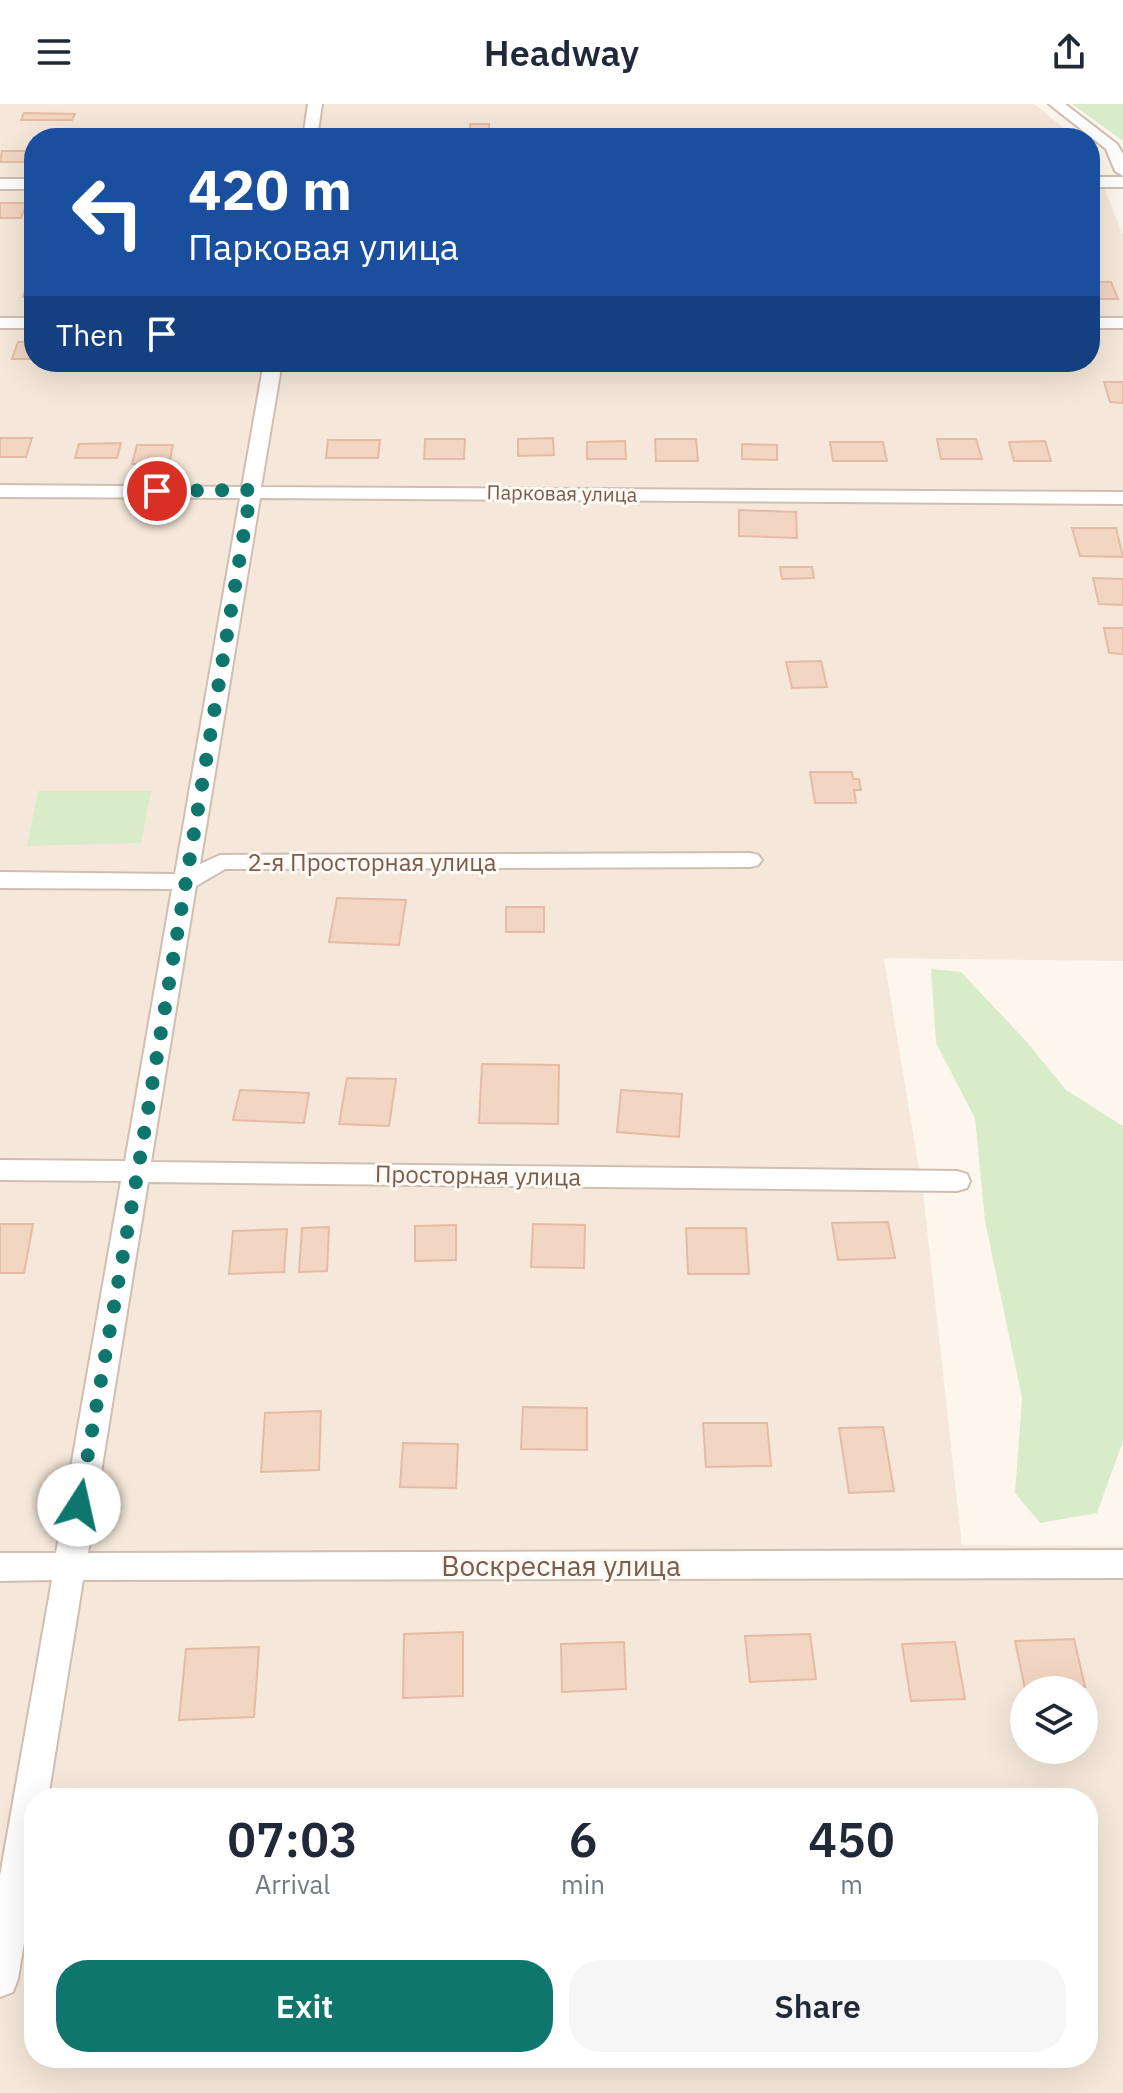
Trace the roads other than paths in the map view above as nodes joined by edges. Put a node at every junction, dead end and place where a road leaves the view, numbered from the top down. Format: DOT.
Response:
graph roads {
  1 [pos="315,104"];
  2 [pos="1056,104"];
  3 [pos="311,128"];
  4 [pos="1087,128"];
  5 [pos="1100,138"];
  6 [pos="1123,171"];
  7 [pos="1100,182"];
  8 [pos="1123,182"];
  9 [pos="0,184"];
  10 [pos="24,184"];
  11 [pos="0,323"];
  12 [pos="24,323"];
  13 [pos="1100,323"];
  14 [pos="1123,323"];
  15 [pos="271,372"];
  16 [pos="251,490"];
  17 [pos="0,491"];
  18 [pos="1123,498"];
  19 [pos="750,860"];
  20 [pos="0,880"];
  21 [pos="186,882"];
  22 [pos="0,1170"];
  23 [pos="138,1170"];
  24 [pos="957,1181"];
  25 [pos="1123,1564"];
  26 [pos="68,1566"];
  27 [pos="0,1567"];
  28 [pos="31,1788"];
  29 [pos="24,1833"];
  30 [pos="0,1979"];
  1 -- 3 [label="street"];
  2 -- 4 [label="street"];
  5 -- 6 [label="street"];
  7 -- 8 [label="street"];
  9 -- 10 [label="street"];
  11 -- 12 [label="street"];
  13 -- 14 [label="street"];
  15 -- 16 [label="street"];
  16 -- 17 [label="street, Парковая улица"];
  16 -- 18 [label="street, Парковая улица"];
  16 -- 21 [label="street"];
  19 -- 21 [label="street, 2-я Просторная улица"];
  20 -- 21 [label="street"];
  21 -- 23 [label="street"];
  22 -- 23 [label="street, Просторная улица"];
  23 -- 24 [label="street, Просторная улица"];
  23 -- 26 [label="street"];
  25 -- 26 [label="street, Воскресная улица"];
  26 -- 27 [label="street, Воскресная улица"];
  26 -- 28 [label="street"];
  29 -- 30 [label="street"];
}
